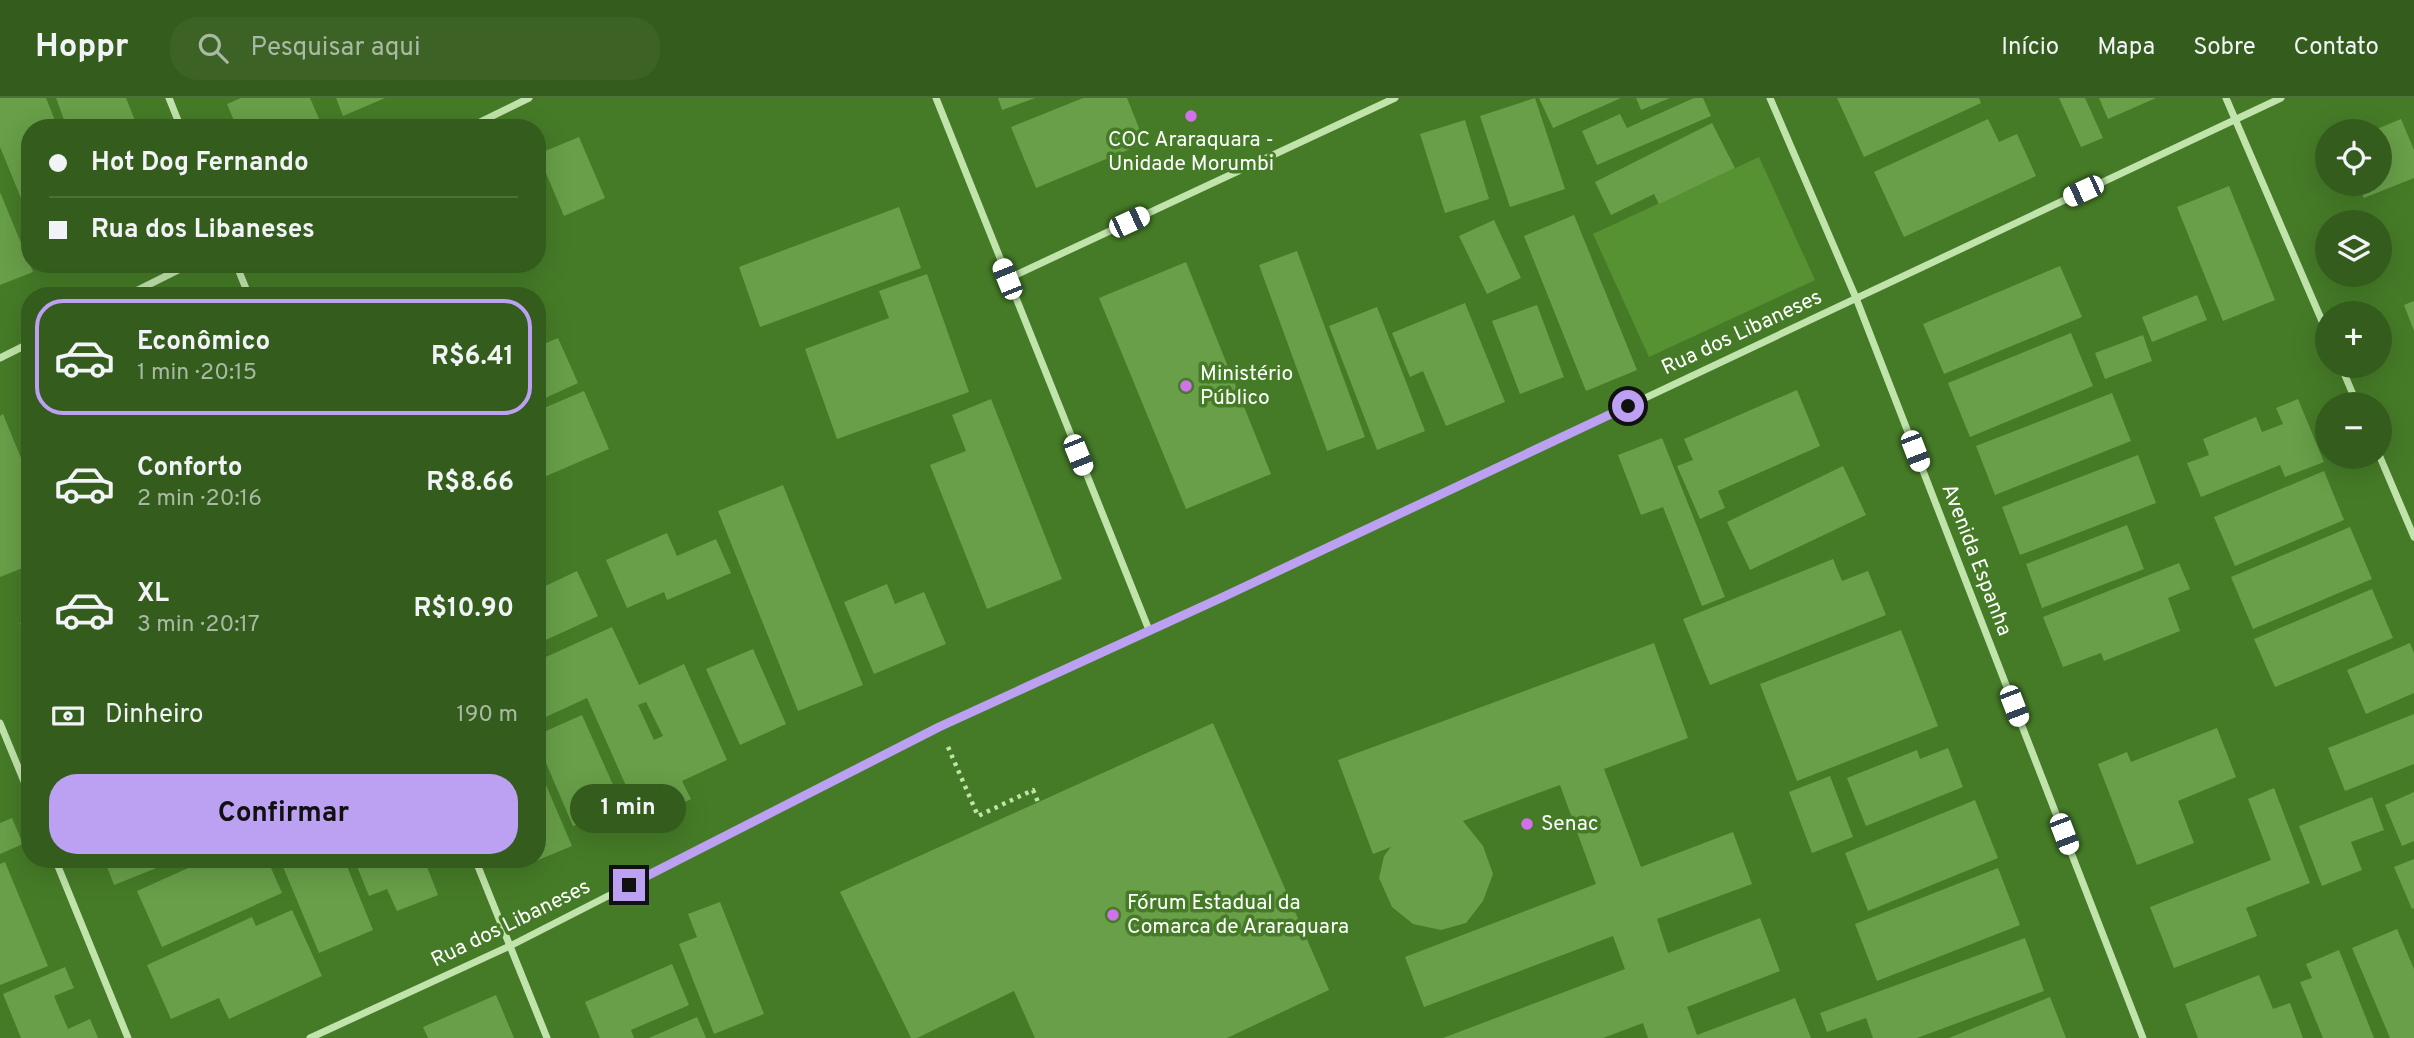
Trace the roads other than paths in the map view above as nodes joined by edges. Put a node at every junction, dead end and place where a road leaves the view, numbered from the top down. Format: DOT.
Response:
graph roads {
  1 [pos="169,98"];
  2 [pos="528,98"];
  3 [pos="936,98"];
  4 [pos="1395,98"];
  5 [pos="1770,98"];
  6 [pos="2226,98"];
  7 [pos="2281,98"];
  8 [pos="177,119"];
  9 [pos="486,119"];
  10 [pos="2235,119"];
  11 [pos="172,273"];
  12 [pos="1007,279"];
  13 [pos="144,287"];
  14 [pos="1856,298"];
  15 [pos="2315,305"];
  16 [pos="21,348"];
  17 [pos="0,358"];
  18 [pos="2385,469"];
  19 [pos="2414,537"];
  20 [pos="1149,630"];
  21 [pos="0,723"];
  22 [pos="21,774"];
  23 [pos="59,868"];
  24 [pos="479,868"];
  25 [pos="509,946"];
  26 [pos="128,1038"];
  27 [pos="310,1038"];
  28 [pos="547,1038"];
  29 [pos="2143,1038"];
  1 -- 8 [label="street"];
  2 -- 9 [label="street"];
  3 -- 12 [label="street"];
  4 -- 12 [label="street"];
  5 -- 14 [label="street, Avenida Espanha"];
  6 -- 10 [label="street"];
  7 -- 10 [label="street, Rua dos Libaneses"];
  10 -- 14 [label="street, Rua dos Libaneses"];
  10 -- 15 [label="street"];
  11 -- 13 [label="street"];
  12 -- 20 [label="street"];
  14 -- 20 [label="street, Rua dos Libaneses"];
  14 -- 29 [label="street, Avenida Espanha"];
  16 -- 17 [label="street"];
  18 -- 19 [label="street"];
  20 -- 25 [label="street, Rua dos Libaneses"];
  21 -- 22 [label="street"];
  23 -- 26 [label="street"];
  24 -- 25 [label="street"];
  25 -- 27 [label="street, Rua dos Libaneses"];
  25 -- 28 [label="street"];
}
